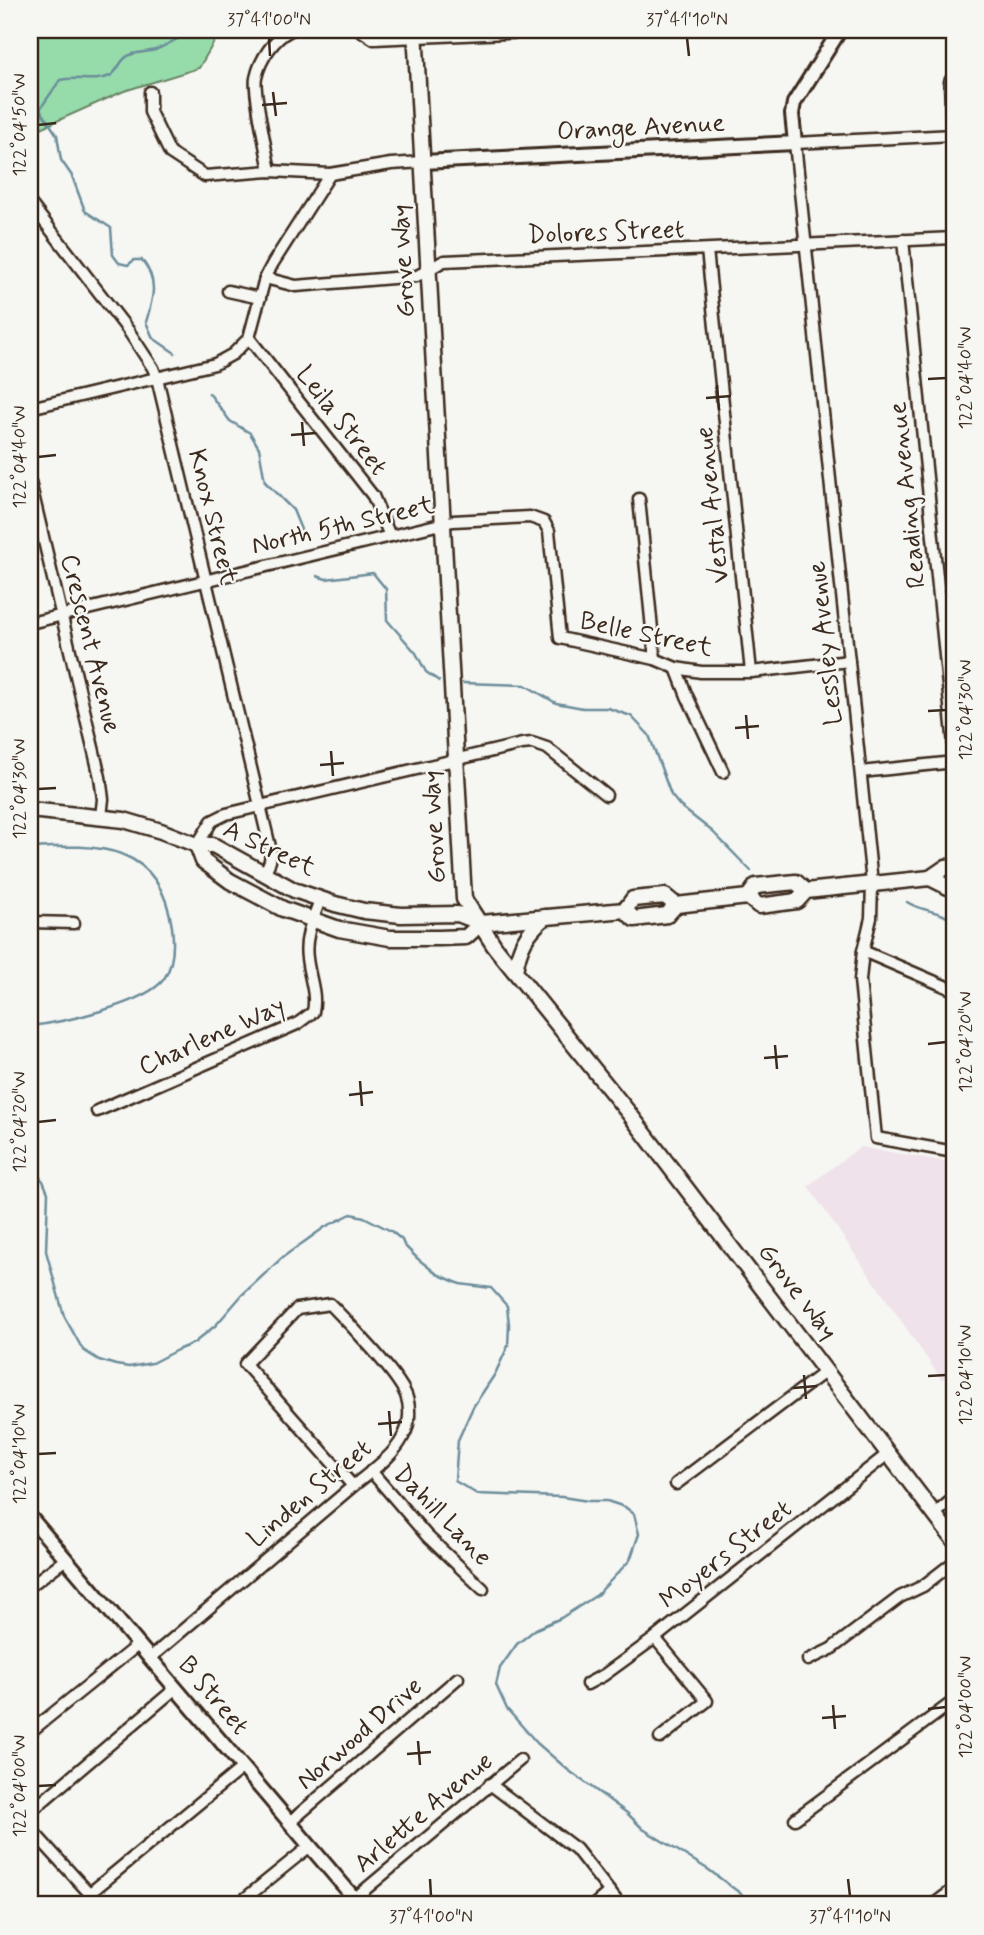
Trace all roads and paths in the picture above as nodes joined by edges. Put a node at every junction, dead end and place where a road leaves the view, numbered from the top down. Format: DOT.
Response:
graph roads {
  1 [pos="291,30"];
  2 [pos="360,30"];
  3 [pos="571,30"];
  4 [pos="840,30"];
  5 [pos="416,34"];
  6 [pos="954,77"];
  7 [pos="150,92"];
  8 [pos="953,135"];
  9 [pos="795,143"];
  10 [pos="423,162"];
  11 [pos="270,171"];
  12 [pos="330,174"];
  13 [pos="30,203"];
  14 [pos="954,238"];
  15 [pos="903,240"];
  16 [pos="806,244"];
  17 [pos="706,250"];
  18 [pos="429,270"];
  19 [pos="265,278"];
  20 [pos="228,291"];
  21 [pos="260,298"];
  22 [pos="249,338"];
  23 [pos="157,378"];
  24 [pos="30,408"];
  25 [pos="30,484"];
  26 [pos="639,499"];
  27 [pos="443,524"];
  28 [pos="390,536"];
  29 [pos="205,580"];
  30 [pos="62,615"];
  31 [pos="30,623"];
  32 [pos="560,638"];
  33 [pos="656,659"];
  34 [pos="849,662"];
  35 [pos="676,668"];
  36 [pos="751,673"];
  37 [pos="954,745"];
  38 [pos="456,759"];
  39 [pos="954,762"];
  40 [pos="723,772"];
  41 [pos="861,772"];
  42 [pos="606,794"];
  43 [pos="260,806"];
  44 [pos="30,810"];
  45 [pos="101,817"];
  46 [pos="197,845"];
  47 [pos="954,866"];
  48 [pos="264,875"];
  49 [pos="930,878"];
  50 [pos="872,883"];
  51 [pos="954,886"];
  52 [pos="320,900"];
  53 [pos="545,917"];
  54 [pos="312,921"];
  55 [pos="30,922"];
  56 [pos="74,923"];
  57 [pos="481,923"];
  58 [pos="863,951"];
  59 [pos="515,971"];
  60 [pos="954,990"];
  61 [pos="97,1111"];
  62 [pos="954,1152"];
  63 [pos="330,1304"];
  64 [pos="826,1371"];
  65 [pos="889,1453"];
  66 [pos="371,1471"];
  67 [pos="676,1484"];
  68 [pos="353,1486"];
  69 [pos="954,1498"];
  70 [pos="935,1514"];
  71 [pos="30,1517"];
  72 [pos="954,1540"];
  73 [pos="66,1559"];
  74 [pos="954,1562"];
  75 [pos="30,1586"];
  76 [pos="483,1589"];
  77 [pos="655,1638"];
  78 [pos="139,1644"];
  79 [pos="150,1658"];
  80 [pos="808,1660"];
  81 [pos="458,1678"];
  82 [pos="587,1684"];
  83 [pos="176,1688"];
  84 [pos="954,1701"];
  85 [pos="30,1732"];
  86 [pos="660,1738"];
  87 [pos="520,1760"];
  88 [pos="243,1767"];
  89 [pos="490,1784"];
  90 [pos="30,1812"];
  91 [pos="795,1819"];
  92 [pos="290,1822"];
  93 [pos="30,1828"];
  94 [pos="310,1846"];
  95 [pos="954,1889"];
  96 [pos="609,1892"];
  97 [pos="90,1893"];
  98 [pos="358,1902"];
  99 [pos="100,1905"];
  100 [pos="237,1905"];
  101 [pos="594,1905"];
  102 [pos="620,1905"];
  103 [pos="933,1905"];
  1 -- 11 [label="street"];
  2 -- 5 [label="street"];
  3 -- 5 [label="street"];
  4 -- 9 [label="street"];
  5 -- 10 [label="main road, Grove Way"];
  6 -- 8 [label="street"];
  7 -- 11 [label="street, Orange Avenue"];
  8 -- 9 [label="street, Orange Avenue"];
  9 -- 10 [label="street, Orange Avenue"];
  9 -- 16 [label="street, Lessley Avenue"];
  10 -- 12 [label="street, Orange Avenue"];
  10 -- 18 [label="main road, Grove Way"];
  11 -- 12 [label="street, Orange Avenue"];
  12 -- 19 [label="street"];
  13 -- 23 [label="street, Knox Street"];
  14 -- 15 [label="street, Dolores Street"];
  15 -- 16 [label="street, Dolores Street"];
  15 -- 37 [label="street, Reading Avenue"];
  16 -- 17 [label="street, Dolores Street"];
  16 -- 34 [label="street, Lessley Avenue"];
  17 -- 18 [label="street, Dolores Street"];
  17 -- 36 [label="street, Vestal Avenue"];
  18 -- 19 [label="street, Dolores Street"];
  18 -- 27 [label="main road, Grove Way"];
  19 -- 21 [label="street"];
  20 -- 21 [label="street"];
  21 -- 22 [label="street"];
  22 -- 23 [label="street"];
  22 -- 28 [label="street, Leila Street"];
  23 -- 24 [label="street"];
  23 -- 29 [label="street, Knox Street"];
  25 -- 30 [label="street, Crescent Avenue"];
  26 -- 33 [label="street"];
  27 -- 28 [label="street, North 5th Street"];
  27 -- 32 [label="street, North 5th Street"];
  27 -- 38 [label="main road, Grove Way"];
  28 -- 29 [label="street, North 5th Street"];
  29 -- 30 [label="street, North 5th Street"];
  29 -- 43 [label="street, Knox Street"];
  30 -- 31 [label="street, North 5th Street"];
  30 -- 45 [label="street, Crescent Avenue"];
  32 -- 33 [label="street, Belle Street"];
  33 -- 35 [label="street, Belle Street"];
  34 -- 36 [label="street, Belle Street"];
  34 -- 41 [label="street, Lessley Avenue"];
  35 -- 36 [label="street, Belle Street"];
  35 -- 40 [label="street"];
  38 -- 42 [label="street"];
  38 -- 43 [label="street"];
  38 -- 57 [label="main road, Grove Way"];
  39 -- 41 [label="street"];
  41 -- 50 [label="street, Lessley Avenue"];
  43 -- 46 [label="street"];
  43 -- 48 [label="street, Knox Street"];
  44 -- 45 [label="main road, A Street"];
  45 -- 46 [label="main road, A Street"];
  46 -- 48 [label="main road, A Street"];
  46 -- 54 [label="main road, A Street"];
  47 -- 49 [label="main road"];
  48 -- 52 [label="main road, A Street"];
  49 -- 50 [label="main road"];
  49 -- 51 [label="main road"];
  50 -- 53 [label="main road"];
  50 -- 58 [label="street, Lessley Avenue"];
  52 -- 54 [label="street, Charlene Way"];
  52 -- 57 [label="main road, A Street"];
  53 -- 57 [label="main road"];
  53 -- 59 [label="main road"];
  54 -- 57 [label="main road, A Street"];
  54 -- 61 [label="street, Charlene Way"];
  55 -- 56 [label="street"];
  57 -- 59 [label="main road, Grove Way"];
  58 -- 60 [label="street"];
  58 -- 62 [label="street, Lessley Avenue"];
  59 -- 64 [label="main road, Grove Way"];
  63 -- 66 [label="street, Linden Street"];
  63 -- 68 [label="street, Dahill Lane"];
  64 -- 65 [label="main road, Grove Way"];
  64 -- 67 [label="street"];
  65 -- 70 [label="main road, Grove Way"];
  65 -- 77 [label="street, Moyers Street"];
  66 -- 68 [label="street, Linden Street"];
  66 -- 76 [label="street, Dahill Lane"];
  68 -- 79 [label="street, Linden Street"];
  69 -- 70 [label="street"];
  70 -- 72 [label="main road, Grove Way"];
  71 -- 73 [label="street, B Street"];
  73 -- 75 [label="street"];
  73 -- 78 [label="street, B Street"];
  74 -- 80 [label="street"];
  77 -- 82 [label="street, Moyers Street"];
  77 -- 86 [label="street"];
  78 -- 79 [label="street, B Street"];
  78 -- 85 [label="street"];
  79 -- 83 [label="street, B Street"];
  81 -- 92 [label="street, Norwood Drive"];
  83 -- 88 [label="street, B Street"];
  83 -- 90 [label="street"];
  84 -- 91 [label="street"];
  87 -- 89 [label="street, Arlette Avenue"];
  88 -- 92 [label="street, B Street"];
  88 -- 97 [label="street"];
  89 -- 96 [label="street"];
  89 -- 98 [label="street, Arlette Avenue"];
  92 -- 94 [label="street, B Street"];
  93 -- 97 [label="street"];
  94 -- 98 [label="street, B Street"];
  94 -- 100 [label="street"];
  95 -- 103 [label="street"];
  96 -- 101 [label="street"];
  96 -- 102 [label="street"];
  97 -- 99 [label="street"];
}
